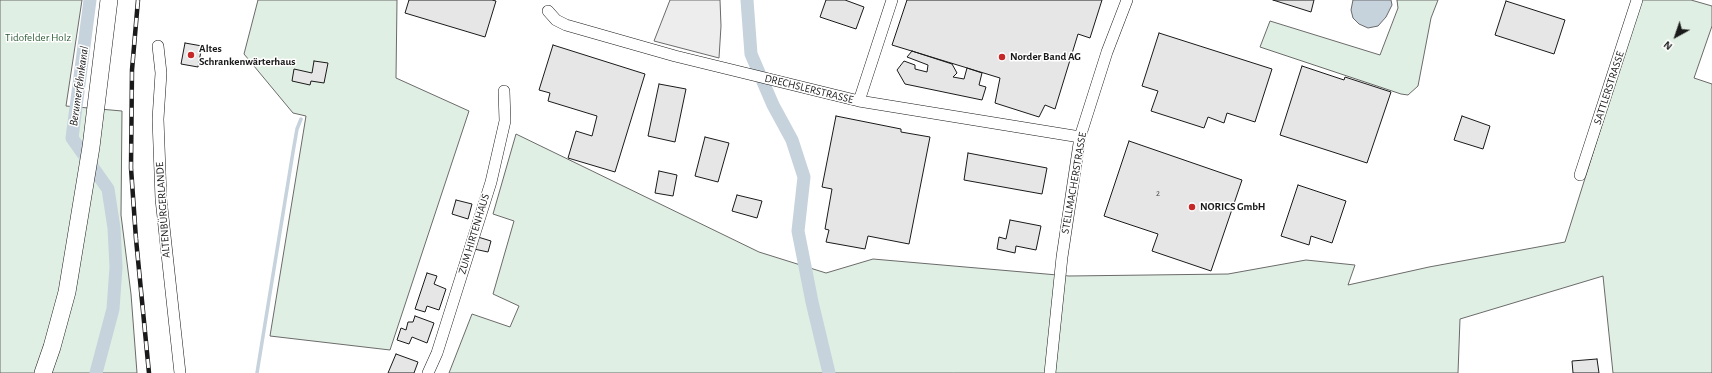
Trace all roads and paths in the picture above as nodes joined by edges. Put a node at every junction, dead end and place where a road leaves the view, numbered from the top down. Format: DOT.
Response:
graph roads {
  1 [pos="109,0"];
  2 [pos="892,0"];
  3 [pos="1127,0"];
  4 [pos="1637,0"];
  5 [pos="548,11"];
  6 [pos="158,46"];
  7 [pos="504,91"];
  8 [pos="859,101"];
  9 [pos="1080,137"];
  10 [pos="1580,175"];
  11 [pos="43,373"];
  12 [pos="180,373"];
  13 [pos="428,373"];
  14 [pos="1050,373"];
  1 -- 11 [label="main road"];
  2 -- 8 [label="street"];
  3 -- 9 [label="street, STELLMACHERSTRASSE"];
  4 -- 10 [label="street, SATTLERSTRASSE"];
  5 -- 8 [label="street, DRECHSLERSTRASSE"];
  6 -- 12 [label="street, ALTENBÜRGERLANDE"];
  7 -- 13 [label="street, ZUM HIRTENHAUS"];
  8 -- 9 [label="street, DRECHSLERSTRASSE"];
  9 -- 14 [label="street, STELLMACHERSTRASSE"];
}
